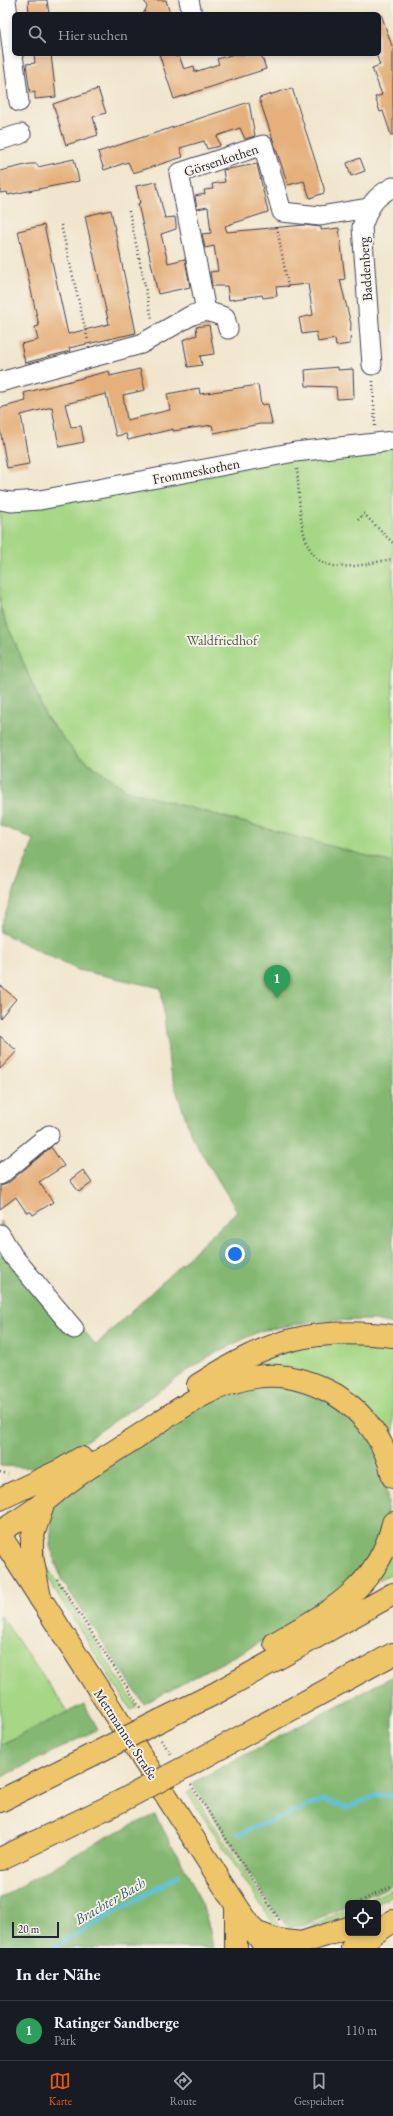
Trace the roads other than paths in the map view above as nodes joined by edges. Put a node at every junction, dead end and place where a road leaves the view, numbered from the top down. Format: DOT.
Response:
graph roads {
  1 [pos="6,0"];
  2 [pos="189,0"];
  3 [pos="192,12"];
  4 [pos="12,47"];
  5 [pos="13,56"];
  6 [pos="19,102"];
  7 [pos="21,134"];
  8 [pos="0,140"];
  9 [pos="393,187"];
  10 [pos="368,208"];
  11 [pos="206,311"];
  12 [pos="228,329"];
  13 [pos="372,364"];
  14 [pos="0,382"];
  15 [pos="384,442"];
  16 [pos="0,500"];
  17 [pos="49,1135"];
  18 [pos="0,1175"];
  19 [pos="0,1234"];
  20 [pos="74,1329"];
  21 [pos="393,1336"];
  22 [pos="393,1477"];
  23 [pos="0,1499"];
  24 [pos="44,1502"];
  25 [pos="393,1523"];
  26 [pos="0,1534"];
  27 [pos="393,1594"];
  28 [pos="40,1598"];
  29 [pos="393,1654"];
  30 [pos="216,1693"];
  31 [pos="0,1801"];
  32 [pos="31,1844"];
  33 [pos="0,1859"];
  34 [pos="0,1869"];
  35 [pos="236,1905"];
  36 [pos="393,1905"];
  37 [pos="381,1912"];
  38 [pos="393,1921"];
  39 [pos="345,1929"];
  40 [pos="381,1929"];
  41 [pos="345,1933"];
  42 [pos="370,1936"];
  43 [pos="260,1940"];
  44 [pos="236,1948"];
  45 [pos="317,1948"];
  46 [pos="352,1948"];
  1 -- 4 [label="street"];
  2 -- 3 [label="street"];
  5 -- 6 [label="street"];
  7 -- 8 [label="street"];
  9 -- 10 [label="street, Baddenberg"];
  10 -- 11 [label="street, Görsenkothen"];
  10 -- 13 [label="street, Baddenberg"];
  11 -- 12 [label="street"];
  11 -- 14 [label="street"];
  15 -- 16 [label="street, Frommeskothen"];
  17 -- 18 [label="street"];
  19 -- 20 [label="street"];
  21 -- 23 [label="main road"];
  22 -- 24 [label="main road"];
  24 -- 26 [label="main road"];
  24 -- 28 [label="main road"];
  25 -- 30 [label="main road"];
  26 -- 28 [label="main road, Mettmanner Straße"];
  27 -- 30 [label="main road"];
  28 -- 35 [label="main road, Mettmanner Straße"];
  29 -- 32 [label="main road, bridge"];
  30 -- 31 [label="main road, bridge"];
  32 -- 33 [label="main road"];
  32 -- 34 [label="main road"];
  35 -- 43 [label="main road, Mettmanner Straße"];
  35 -- 44 [label="main road"];
  36 -- 37 [label="main road"];
  38 -- 40 [label="main road"];
  39 -- 43 [label="main road, Mettmanner Straße"];
  41 -- 45 [label="main road"];
  42 -- 46 [label="main road"];
}
